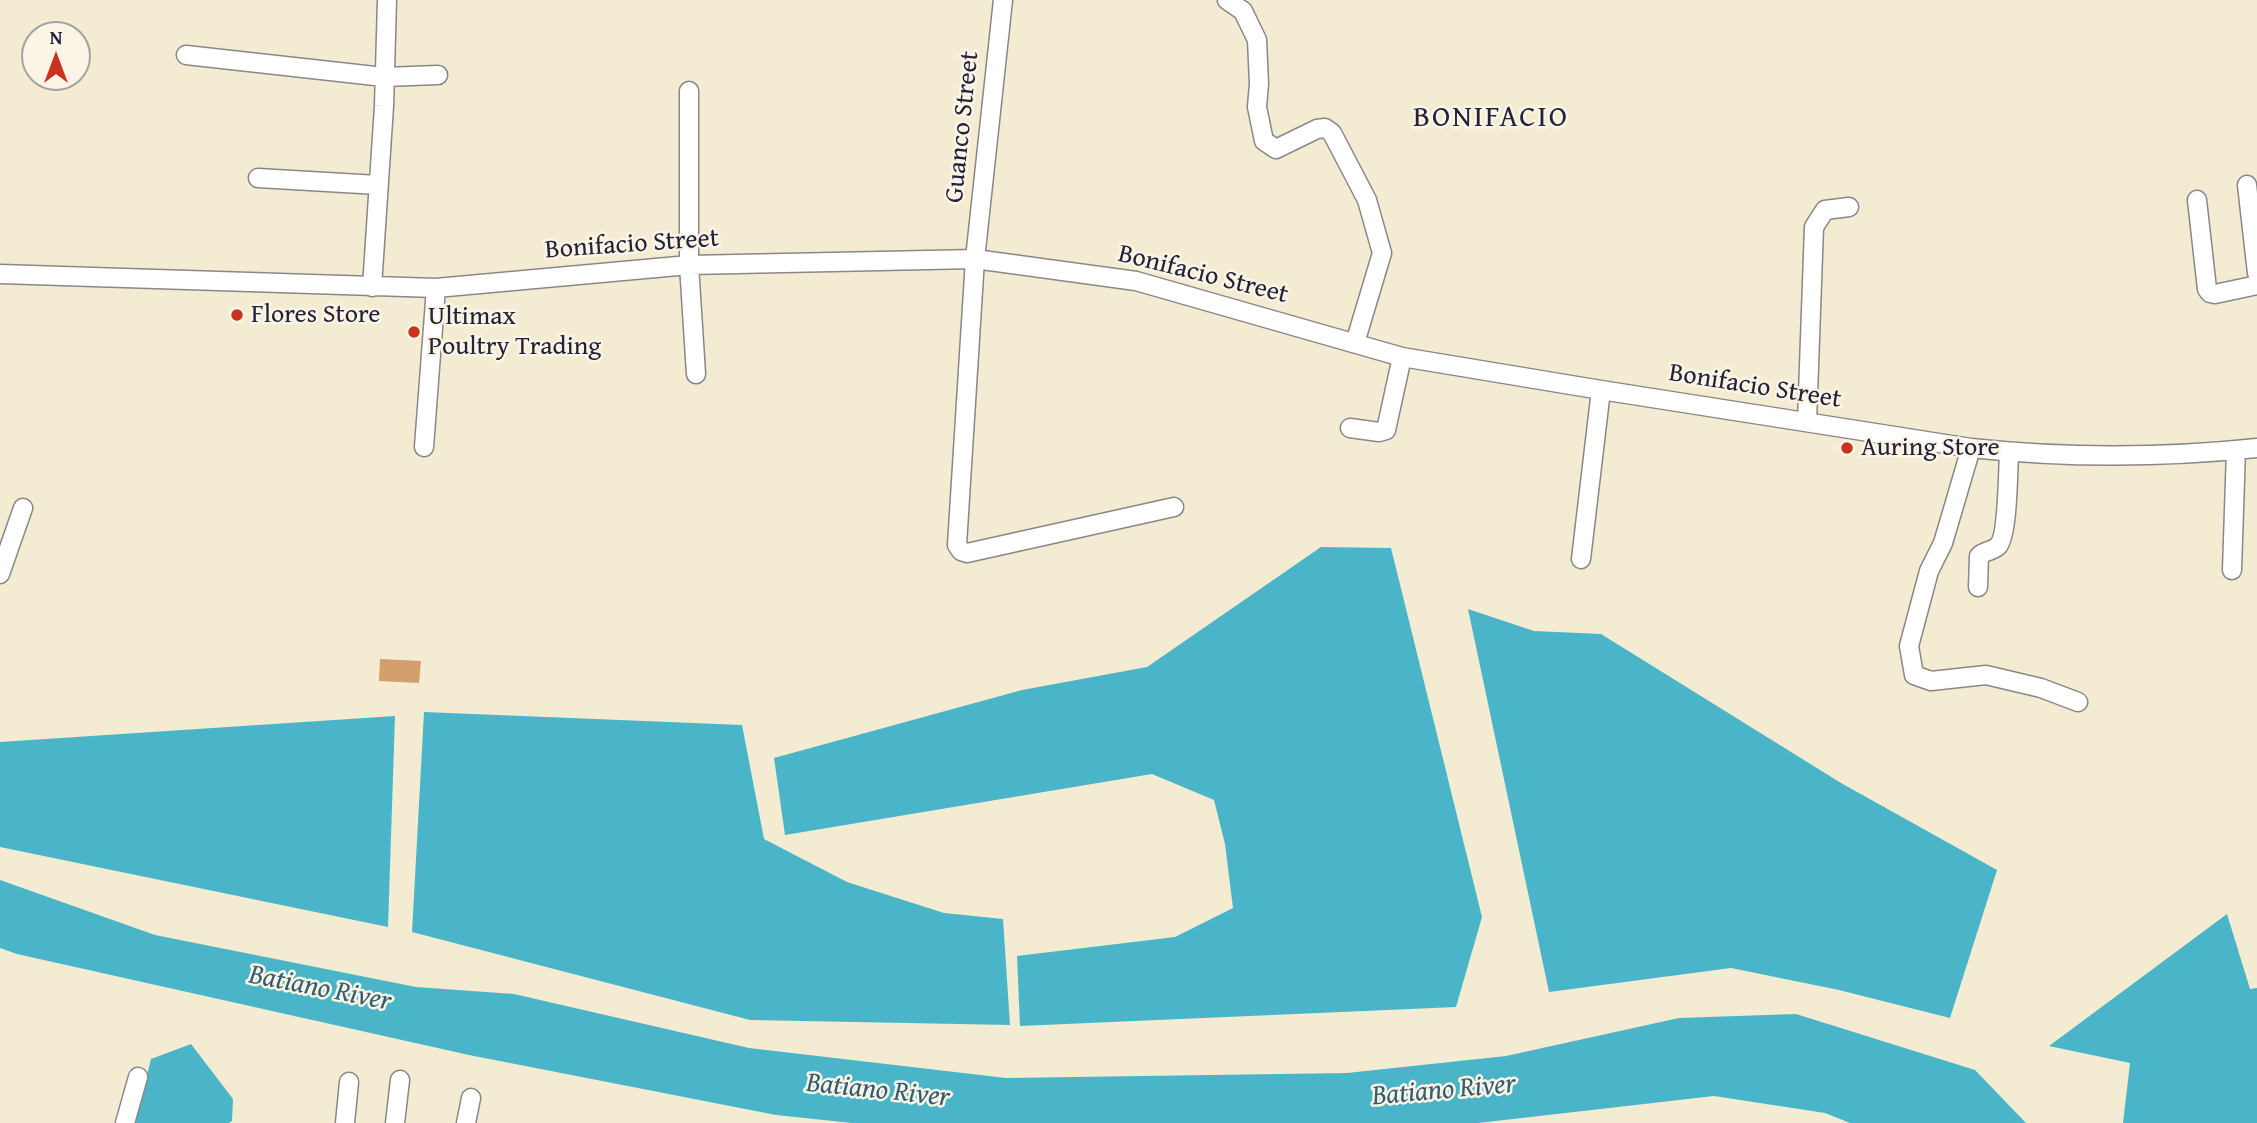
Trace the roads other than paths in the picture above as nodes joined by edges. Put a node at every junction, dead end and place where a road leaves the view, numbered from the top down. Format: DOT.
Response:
graph roads {
  1 [pos="387,0"];
  2 [pos="1003,0"];
  3 [pos="1227,0"];
  4 [pos="186,55"];
  5 [pos="438,75"];
  6 [pos="384,77"];
  7 [pos="689,91"];
  8 [pos="258,178"];
  9 [pos="378,185"];
  10 [pos="2246,185"];
  11 [pos="2197,200"];
  12 [pos="1849,207"];
  13 [pos="975,259"];
  14 [pos="689,265"];
  15 [pos="2257,273"];
  16 [pos="0,274"];
  17 [pos="2257,285"];
  18 [pos="372,287"];
  19 [pos="436,288"];
  20 [pos="1355,343"];
  21 [pos="1402,357"];
  22 [pos="696,374"];
  23 [pos="1601,390"];
  24 [pos="1807,422"];
  25 [pos="1350,428"];
  26 [pos="424,447"];
  27 [pos="1971,447"];
  28 [pos="2257,448"];
  29 [pos="2236,450"];
  30 [pos="2009,452"];
  31 [pos="23,508"];
  32 [pos="1174,508"];
  33 [pos="1581,559"];
  34 [pos="2232,570"];
  35 [pos="0,574"];
  36 [pos="1978,587"];
  37 [pos="2078,702"];
  38 [pos="138,1077"];
  39 [pos="400,1080"];
  40 [pos="349,1082"];
  41 [pos="471,1098"];
  42 [pos="125,1123"];
  43 [pos="345,1123"];
  44 [pos="395,1123"];
  45 [pos="466,1123"];
  1 -- 6 [label="street"];
  2 -- 13 [label="street, Guanco Street"];
  3 -- 20 [label="street"];
  4 -- 6 [label="street"];
  5 -- 6 [label="street"];
  6 -- 9 [label="street"];
  7 -- 14 [label="street"];
  8 -- 9 [label="street"];
  9 -- 18 [label="street"];
  10 -- 15 [label="street"];
  11 -- 17 [label="street"];
  12 -- 24 [label="street"];
  13 -- 14 [label="street, Bonifacio Street"];
  13 -- 20 [label="street, Bonifacio Street"];
  13 -- 32 [label="street, Guanco Street"];
  14 -- 19 [label="street, Bonifacio Street"];
  14 -- 22 [label="street"];
  16 -- 18 [label="street, Bonifacio Street"];
  18 -- 19 [label="street, Bonifacio Street"];
  19 -- 26 [label="street"];
  20 -- 21 [label="street, Bonifacio Street"];
  21 -- 23 [label="street, Bonifacio Street"];
  21 -- 25 [label="street"];
  23 -- 24 [label="street, Bonifacio Street"];
  23 -- 33 [label="street"];
  24 -- 27 [label="street, Bonifacio Street"];
  27 -- 30 [label="street, Bonifacio Street"];
  27 -- 37 [label="street"];
  28 -- 29 [label="street, Bonifacio Street"];
  29 -- 30 [label="street, Bonifacio Street"];
  29 -- 34 [label="street"];
  30 -- 36 [label="street"];
  31 -- 35 [label="street"];
  38 -- 42 [label="street"];
  39 -- 44 [label="street"];
  40 -- 43 [label="street"];
  41 -- 45 [label="street"];
}
